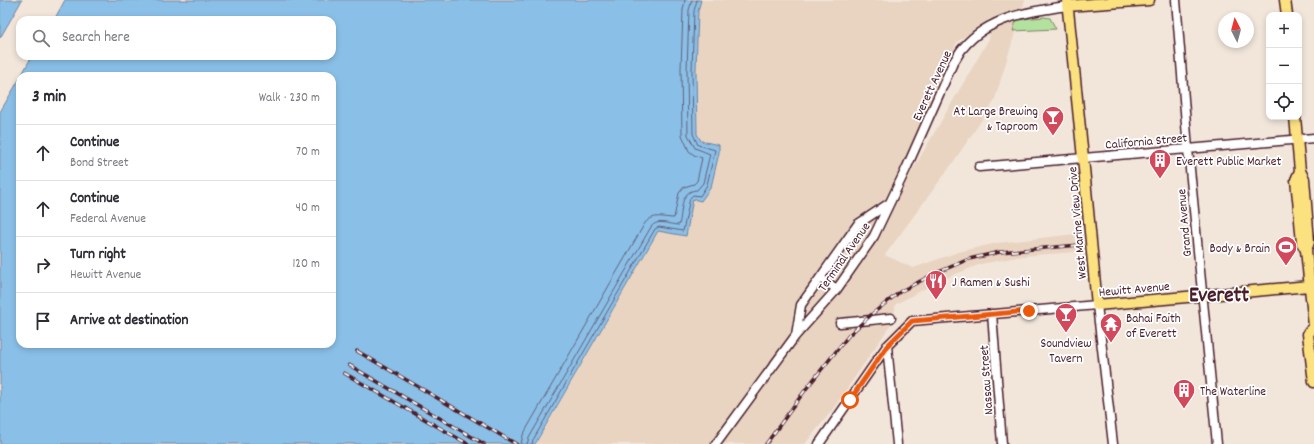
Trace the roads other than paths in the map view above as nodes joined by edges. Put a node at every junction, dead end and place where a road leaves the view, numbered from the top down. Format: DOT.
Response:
graph roads {
  1 [pos="1149,0"];
  2 [pos="1176,0"];
  3 [pos="1285,0"];
  4 [pos="1067,3"];
  5 [pos="1287,12"];
  6 [pos="1295,120"];
  7 [pos="1314,138"];
  8 [pos="1297,139"];
  9 [pos="1188,149"];
  10 [pos="1083,158"];
  11 [pos="979,167"];
  12 [pos="889,204"];
  13 [pos="820,278"];
  14 [pos="1312,286"];
  15 [pos="837,289"];
  16 [pos="1201,296"];
  17 [pos="1097,305"];
  18 [pos="992,314"];
  19 [pos="891,318"];
  20 [pos="840,323"];
  21 [pos="1314,326"];
  22 [pos="796,336"];
  23 [pos="887,346"];
  24 [pos="1314,382"];
  25 [pos="716,444"];
  26 [pos="819,444"];
  27 [pos="897,444"];
  28 [pos="1002,444"];
  29 [pos="1113,444"];
  30 [pos="1217,444"];
  1 -- 4 [label="main road, Everett Avenue"];
  2 -- 9 [label="street, Grand Avenue"];
  3 -- 5 [label="main road"];
  4 -- 10 [label="main road, West Marine View Drive"];
  4 -- 12 [label="street, Everett Avenue"];
  6 -- 8 [label="main road"];
  7 -- 8 [label="street, California Street"];
  8 -- 9 [label="street, California Street"];
  8 -- 14 [label="main road"];
  9 -- 10 [label="street, California Street"];
  9 -- 16 [label="street, Grand Avenue"];
  10 -- 11 [label="street, California Street"];
  10 -- 17 [label="main road, West Marine View Drive"];
  12 -- 13 [label="street, Terminal Avenue"];
  12 -- 15 [label="street, Terminal Avenue"];
  13 -- 15 [label="street"];
  13 -- 22 [label="street, Terminal Avenue"];
  14 -- 16 [label="main road, Hewitt Avenue"];
  14 -- 21 [label="main road"];
  15 -- 22 [label="street, Terminal Avenue"];
  16 -- 17 [label="main road, Hewitt Avenue"];
  16 -- 30 [label="street, Grand Avenue"];
  17 -- 18 [label="street, Hewitt Avenue"];
  17 -- 29 [label="street, West Marine View Drive"];
  18 -- 23 [label="street, Hewitt Avenue"];
  18 -- 28 [label="street, Nassau Street"];
  19 -- 20 [label="street"];
  21 -- 24 [label="main road"];
  22 -- 25 [label="street, Terminal Avenue"];
  23 -- 26 [label="street"];
  23 -- 27 [label="street"];
}
